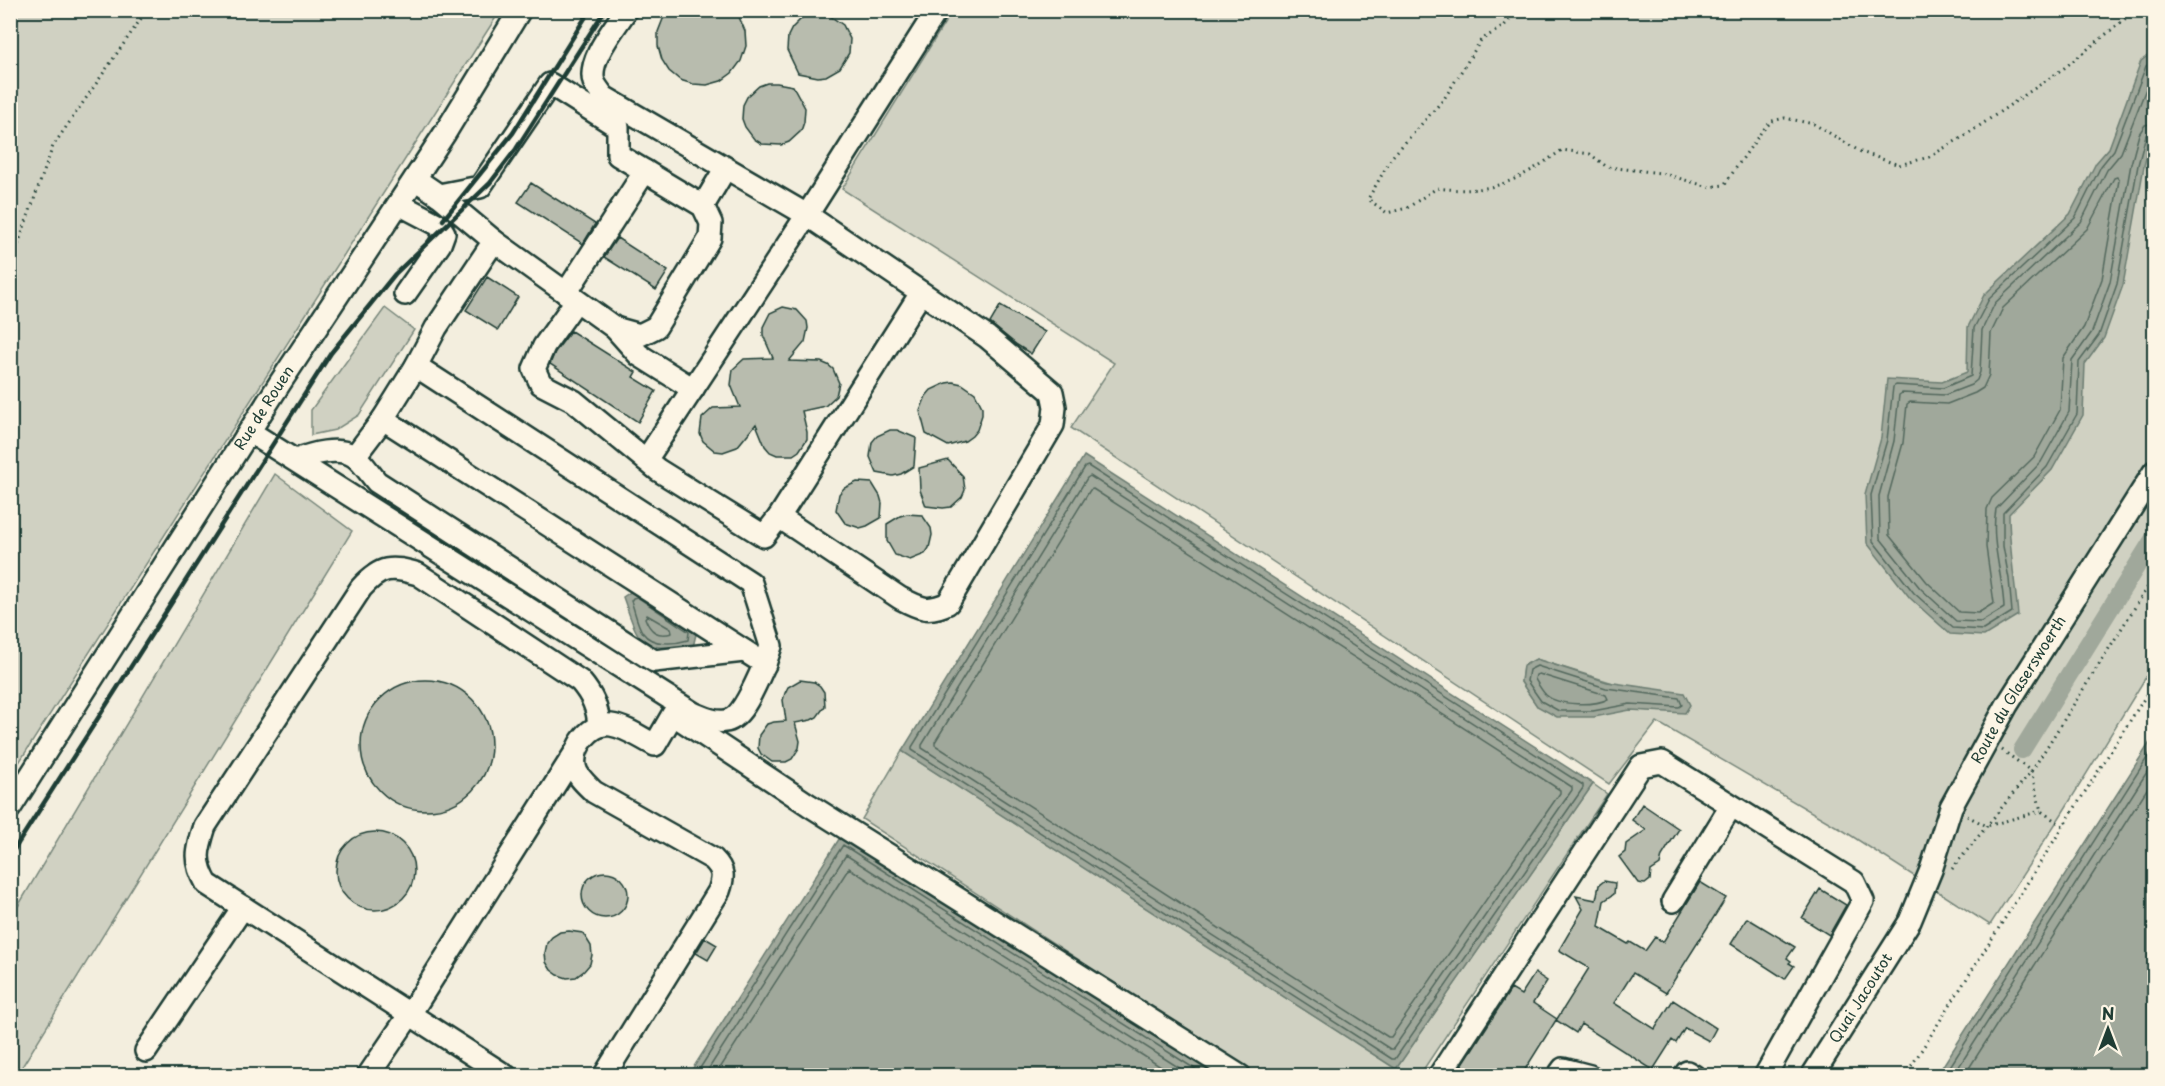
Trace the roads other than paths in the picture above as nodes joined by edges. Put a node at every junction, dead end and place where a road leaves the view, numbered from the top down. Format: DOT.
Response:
graph roads {
  1 [pos="520,10"];
  2 [pos="626,10"];
  3 [pos="937,10"];
  4 [pos="622,119"];
  5 [pos="725,169"];
  6 [pos="645,171"];
  7 [pos="415,179"];
  8 [pos="439,195"];
  9 [pos="399,204"];
  10 [pos="704,206"];
  11 [pos="807,215"];
  12 [pos="494,241"];
  13 [pos="921,293"];
  14 [pos="405,294"];
  15 [pos="571,297"];
  16 [pos="615,328"];
  17 [pos="416,366"];
  18 [pos="693,389"];
  19 [pos="383,419"];
  20 [pos="250,432"];
  21 [pos="355,456"];
  22 [pos="296,460"];
  23 [pos="646,460"];
  24 [pos="2154,472"];
  25 [pos="779,517"];
  26 [pos="744,651"];
  27 [pos="765,664"];
  28 [pos="669,705"];
  29 [pos="599,726"];
  30 [pos="575,753"];
  31 [pos="1731,806"];
  32 [pos="10,808"];
  33 [pos="1673,901"];
  34 [pos="243,907"];
  35 [pos="1910,921"];
  36 [pos="410,1014"];
  37 [pos="146,1051"];
  38 [pos="368,1076"];
  39 [pos="506,1076"];
  40 [pos="604,1076"];
  41 [pos="1240,1076"];
  42 [pos="1438,1076"];
  43 [pos="1558,1076"];
  44 [pos="1590,1076"];
  45 [pos="1684,1076"];
  46 [pos="1694,1076"];
  47 [pos="1765,1076"];
  48 [pos="1812,1076"];
  1 -- 7 [label="street, Rue de Rouen"];
  2 -- 4 [label="street"];
  3 -- 11 [label="street"];
  4 -- 5 [label="street"];
  4 -- 6 [label="street"];
  4 -- 8 [label="street"];
  5 -- 10 [label="street"];
  5 -- 11 [label="street"];
  6 -- 10 [label="street"];
  6 -- 15 [label="street"];
  7 -- 8 [label="street"];
  7 -- 9 [label="street, Rue de Rouen"];
  8 -- 12 [label="street"];
  9 -- 14 [label="street"];
  9 -- 20 [label="street, Rue de Rouen"];
  10 -- 16 [label="street"];
  11 -- 13 [label="street"];
  11 -- 18 [label="street"];
  12 -- 15 [label="street"];
  12 -- 17 [label="street"];
  13 -- 25 [label="street"];
  13 -- 25 [label="street"];
  15 -- 16 [label="street"];
  15 -- 23 [label="street"];
  16 -- 18 [label="street"];
  17 -- 19 [label="street"];
  17 -- 27 [label="street"];
  18 -- 23 [label="street"];
  19 -- 21 [label="street"];
  19 -- 26 [label="street"];
  20 -- 22 [label="street"];
  20 -- 32 [label="street, Rue de Rouen"];
  21 -- 22 [label="street"];
  21 -- 26 [label="street"];
  22 -- 28 [label="street"];
  23 -- 25 [label="street"];
  24 -- 35 [label="street, Route du Glaserswoerth"];
  26 -- 27 [label="street"];
  27 -- 28 [label="street"];
  28 -- 29 [label="street"];
  28 -- 41 [label="street"];
  29 -- 30 [label="street"];
  29 -- 34 [label="street"];
  30 -- 36 [label="street"];
  30 -- 40 [label="street"];
  31 -- 33 [label="street"];
  31 -- 42 [label="street"];
  31 -- 47 [label="street"];
  34 -- 36 [label="street"];
  34 -- 37 [label="street"];
  35 -- 48 [label="street, Quai Jacoutot"];
  36 -- 38 [label="street"];
  36 -- 39 [label="street"];
  43 -- 44 [label="street"];
  45 -- 46 [label="street"];
}
